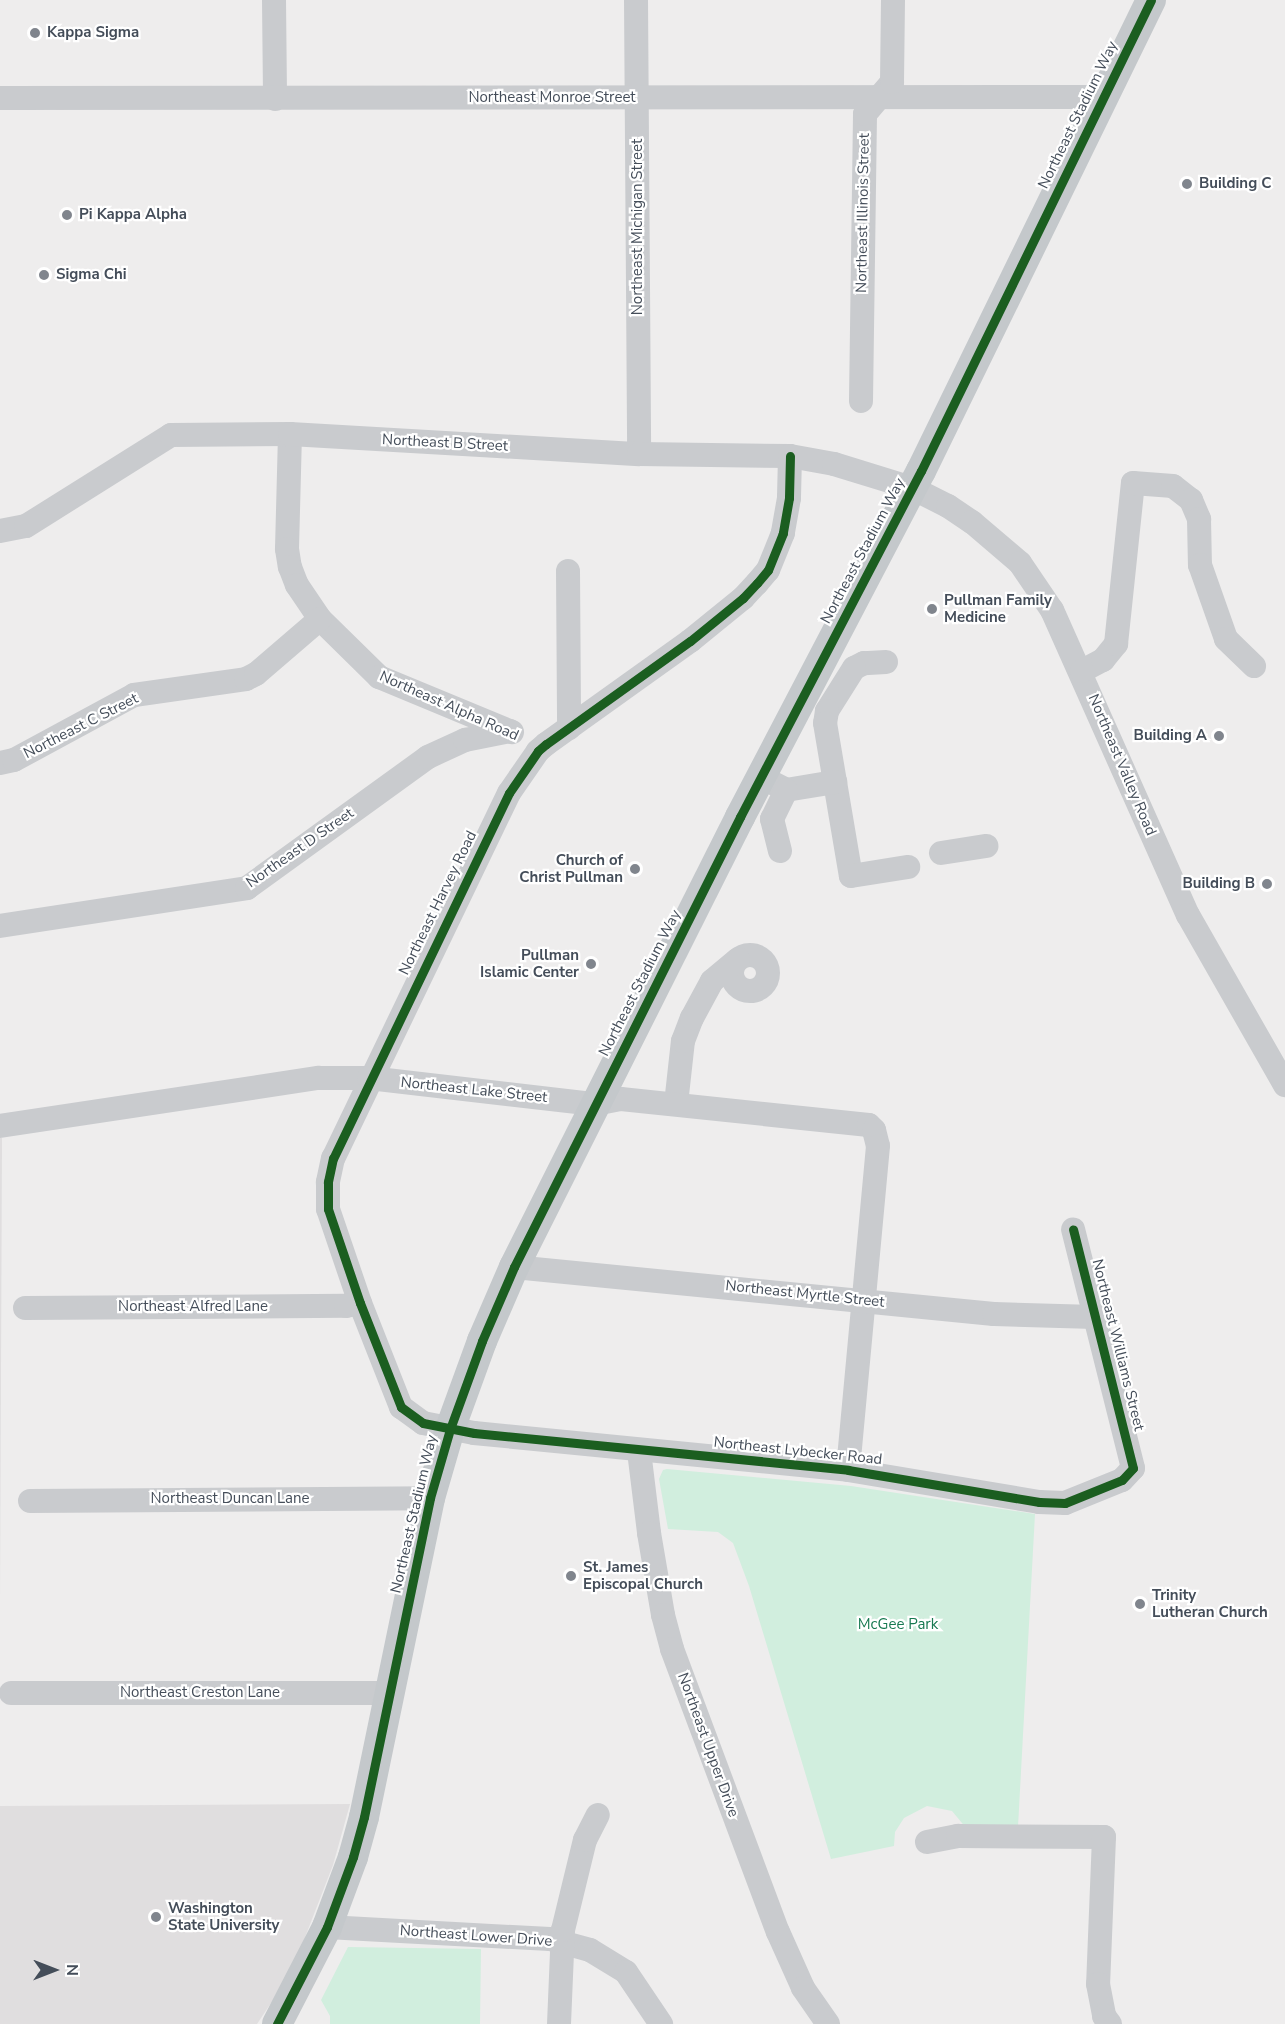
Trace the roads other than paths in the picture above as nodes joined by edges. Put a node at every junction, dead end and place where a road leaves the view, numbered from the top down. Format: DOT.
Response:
graph roads {
  1 [pos="274,0"];
  2 [pos="636,0"];
  3 [pos="893,0"];
  4 [pos="1151,0"];
  5 [pos="881,97"];
  6 [pos="1105,97"];
  7 [pos="0,98"];
  8 [pos="637,98"];
  9 [pos="275,99"];
  10 [pos="861,401"];
  11 [pos="290,434"];
  12 [pos="639,453"];
  13 [pos="790,456"];
  14 [pos="912,488"];
  15 [pos="0,531"];
  16 [pos="568,571"];
  17 [pos="320,619"];
  18 [pos="886,662"];
  19 [pos="1254,666"];
  20 [pos="1082,671"];
  21 [pos="568,728"];
  22 [pos="510,731"];
  23 [pos="538,751"];
  24 [pos="0,763"];
  25 [pos="835,782"];
  26 [pos="773,784"];
  27 [pos="986,846"];
  28 [pos="780,851"];
  29 [pos="941,853"];
  30 [pos="908,867"];
  31 [pos="0,926"];
  32 [pos="738,959"];
  33 [pos="369,1078"];
  34 [pos="1285,1085"];
  35 [pos="595,1104"];
  36 [pos="676,1104"];
  37 [pos="0,1126"];
  38 [pos="1073,1229"];
  39 [pos="514,1267"];
  40 [pos="864,1300"];
  41 [pos="360,1303"];
  42 [pos="25,1308"];
  43 [pos="1095,1317"];
  44 [pos="450,1430"];
  45 [pos="639,1451"];
  46 [pos="1133,1468"];
  47 [pos="848,1470"];
  48 [pos="430,1498"];
  49 [pos="30,1501"];
  50 [pos="11,1693"];
  51 [pos="390,1694"];
  52 [pos="598,1815"];
  53 [pos="927,1842"];
  54 [pos="327,1927"];
  55 [pos="563,1942"];
  56 [pos="277,2024"];
  57 [pos="559,2024"];
  58 [pos="661,2024"];
  59 [pos="828,2024"];
  60 [pos="1110,2024"];
  1 -- 9 [label="street"];
  2 -- 8 [label="street, Northeast Michigan Street"];
  3 -- 5 [label="street, Northeast Illinois Street"];
  4 -- 6 [label="main road, Northeast Stadium Way"];
  5 -- 6 [label="street, Northeast Monroe Street"];
  5 -- 8 [label="street, Northeast Monroe Street"];
  5 -- 10 [label="street, Northeast Illinois Street"];
  6 -- 14 [label="main road, Northeast Stadium Way"];
  7 -- 9 [label="street, Northeast Monroe Street"];
  8 -- 9 [label="street, Northeast Monroe Street"];
  8 -- 12 [label="street, Northeast Michigan Street"];
  11 -- 12 [label="street, Northeast B Street"];
  11 -- 15 [label="street, Northeast B Street"];
  11 -- 17 [label="street, Northeast Alpha Road"];
  12 -- 13 [label="street, Northeast B Street"];
  13 -- 14 [label="street, Northeast B Street"];
  13 -- 21 [label="street, Northeast Harvey Road"];
  14 -- 20 [label="street, Northeast Valley Road"];
  14 -- 26 [label="main road, Northeast Stadium Way"];
  16 -- 21 [label="street"];
  17 -- 22 [label="street, Northeast Alpha Road"];
  17 -- 24 [label="street, Northeast C Street"];
  18 -- 25 [label="street"];
  19 -- 20 [label="street"];
  20 -- 34 [label="street, Northeast Valley Road"];
  21 -- 23 [label="street, Northeast Harvey Road"];
  22 -- 23 [label="street, Northeast Alpha Road"];
  22 -- 31 [label="street, Northeast D Street"];
  23 -- 33 [label="street, Northeast Harvey Road"];
  25 -- 26 [label="street"];
  25 -- 30 [label="street"];
  26 -- 28 [label="street"];
  26 -- 35 [label="main road, Northeast Stadium Way"];
  27 -- 29 [label="street"];
  32 -- 36 [label="street"];
  33 -- 35 [label="street, Northeast Lake Street"];
  33 -- 37 [label="street, Northeast Lake Street"];
  33 -- 41 [label="street, Northeast Harvey Road"];
  35 -- 36 [label="street, Northeast Lake Street"];
  35 -- 39 [label="main road, Northeast Stadium Way"];
  36 -- 40 [label="street, Northeast Lake Street"];
  38 -- 43 [label="street, Northeast Williams Street"];
  39 -- 40 [label="street, Northeast Myrtle Street"];
  39 -- 44 [label="main road, Northeast Stadium Way"];
  40 -- 43 [label="street, Northeast Myrtle Street"];
  40 -- 47 [label="street"];
  41 -- 42 [label="street, Northeast Alfred Lane"];
  41 -- 44 [label="street, Northeast Harvey Road"];
  43 -- 46 [label="street, Northeast Williams Street"];
  44 -- 45 [label="street, Northeast Lybecker Road"];
  44 -- 48 [label="main road, Northeast Stadium Way"];
  45 -- 47 [label="street, Northeast Lybecker Road"];
  45 -- 59 [label="street, Northeast Upper Drive"];
  46 -- 47 [label="street, Northeast Lybecker Road"];
  48 -- 49 [label="street, Northeast Duncan Lane"];
  48 -- 51 [label="main road, Northeast Stadium Way"];
  50 -- 51 [label="street, Northeast Creston Lane"];
  51 -- 54 [label="main road, Northeast Stadium Way"];
  52 -- 55 [label="street"];
  53 -- 60 [label="street"];
  54 -- 55 [label="street, Northeast Lower Drive"];
  54 -- 56 [label="main road, Northeast Stadium Way"];
  55 -- 57 [label="street"];
  55 -- 58 [label="street, Northeast Lower Drive"];
}
